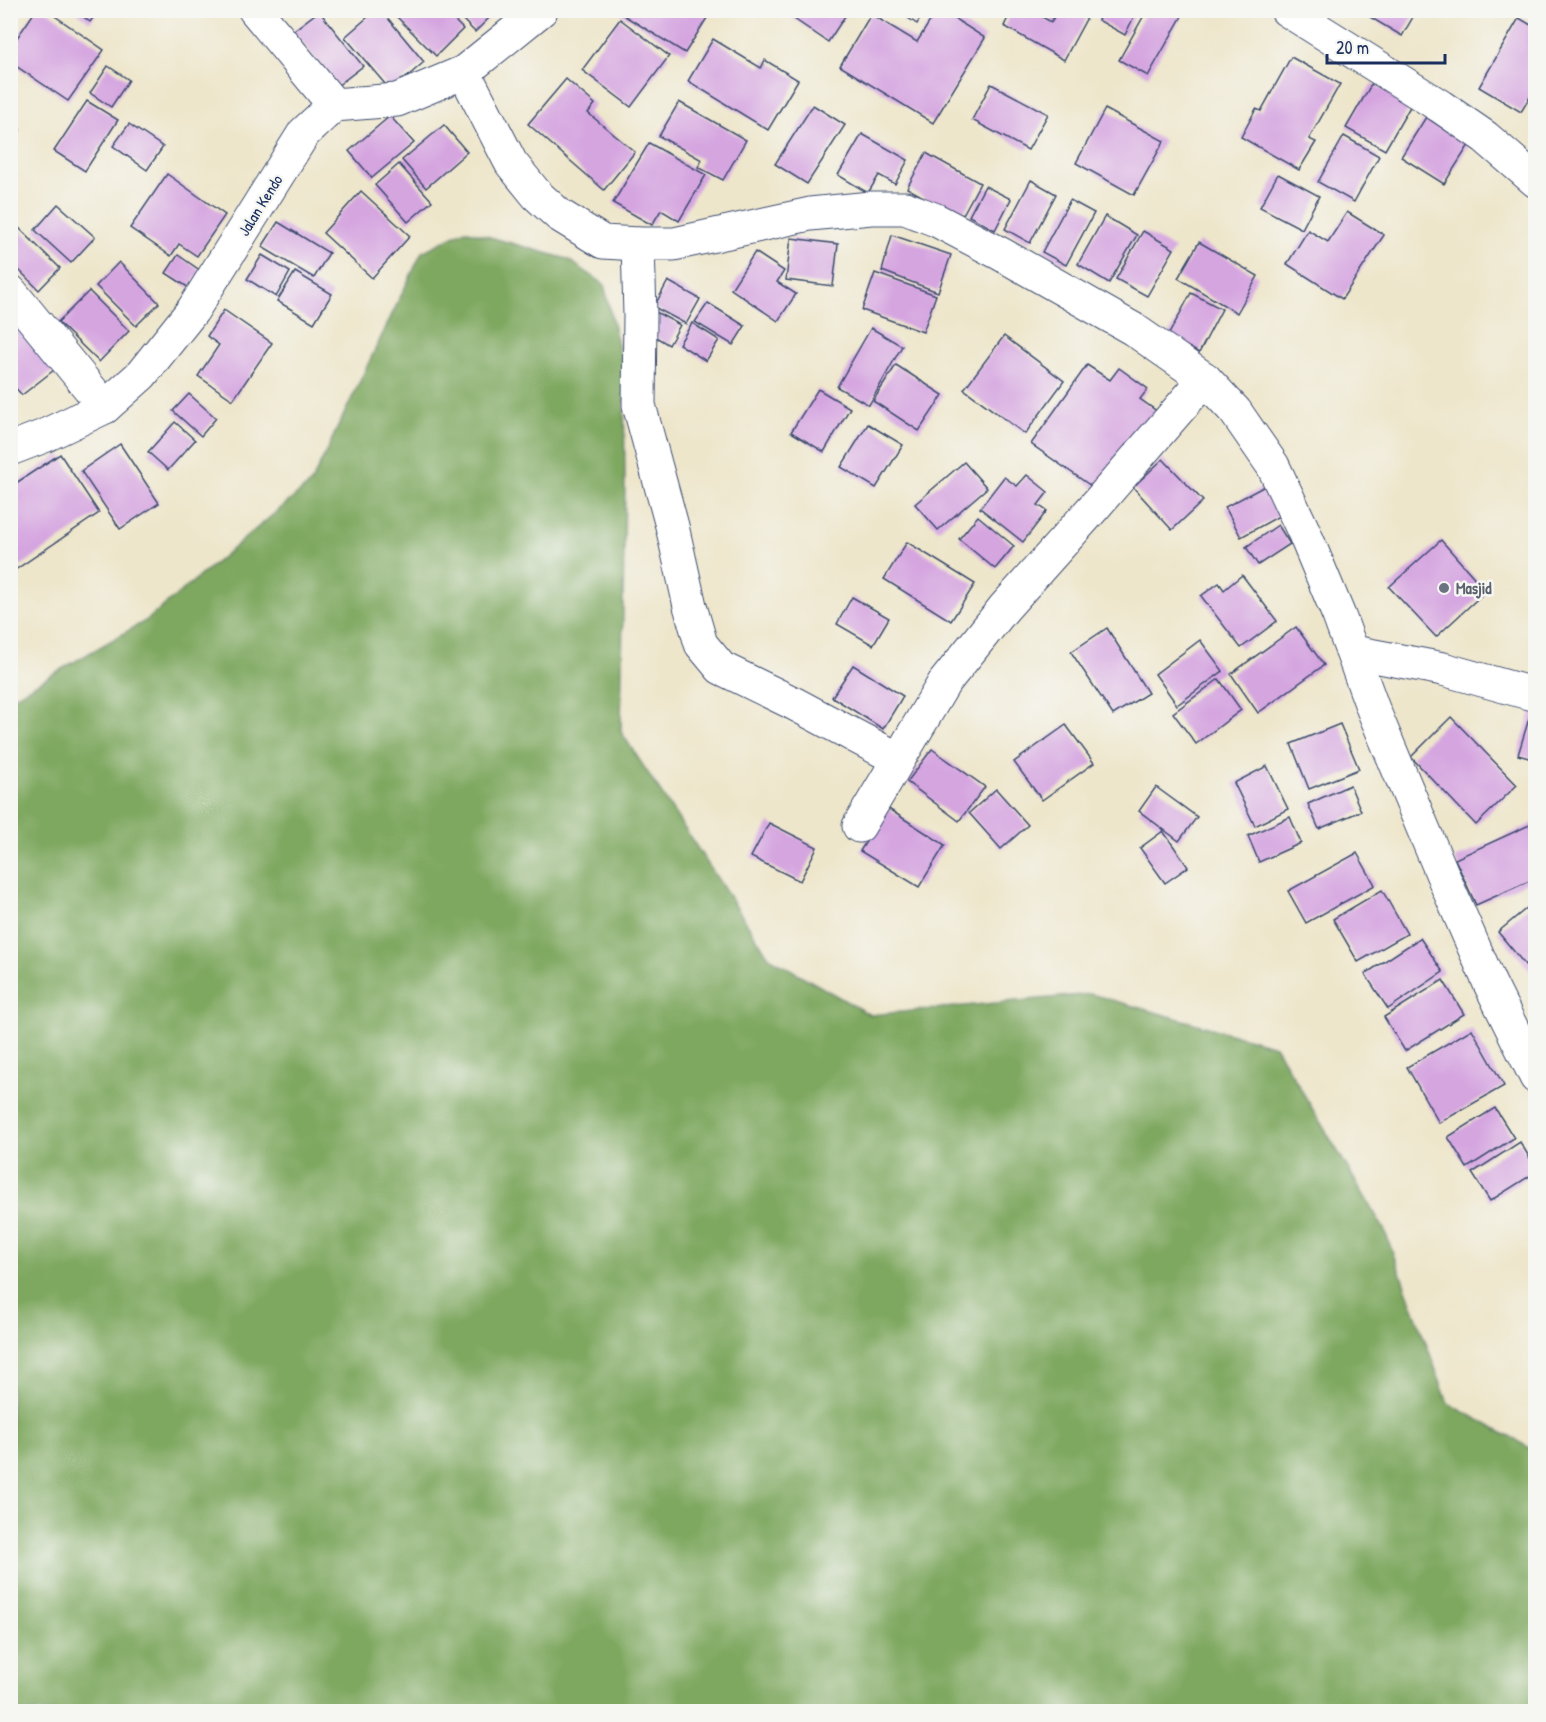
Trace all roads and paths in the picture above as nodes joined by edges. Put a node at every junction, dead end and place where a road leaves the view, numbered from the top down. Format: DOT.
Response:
graph roads {
  1 [pos="255,10"];
  2 [pos="541,10"];
  3 [pos="1287,10"];
  4 [pos="464,72"];
  5 [pos="334,105"];
  6 [pos="1536,181"];
  7 [pos="638,244"];
  8 [pos="10,291"];
  9 [pos="1205,379"];
  10 [pos="105,407"];
  11 [pos="10,449"];
  12 [pos="1353,652"];
  13 [pos="1536,695"];
  14 [pos="898,759"];
  15 [pos="859,826"];
  16 [pos="1536,1077"];
  1 -- 5 [label="street"];
  2 -- 4 [label="street"];
  3 -- 6 [label="street"];
  4 -- 5 [label="street"];
  4 -- 7 [label="street"];
  5 -- 10 [label="street, Jalan Kendo"];
  7 -- 9 [label="street"];
  7 -- 14 [label="street"];
  8 -- 10 [label="street"];
  9 -- 12 [label="street"];
  9 -- 14 [label="street"];
  10 -- 11 [label="street, Jalan Kendo"];
  12 -- 13 [label="street"];
  12 -- 16 [label="street"];
  14 -- 15 [label="street"];
}
